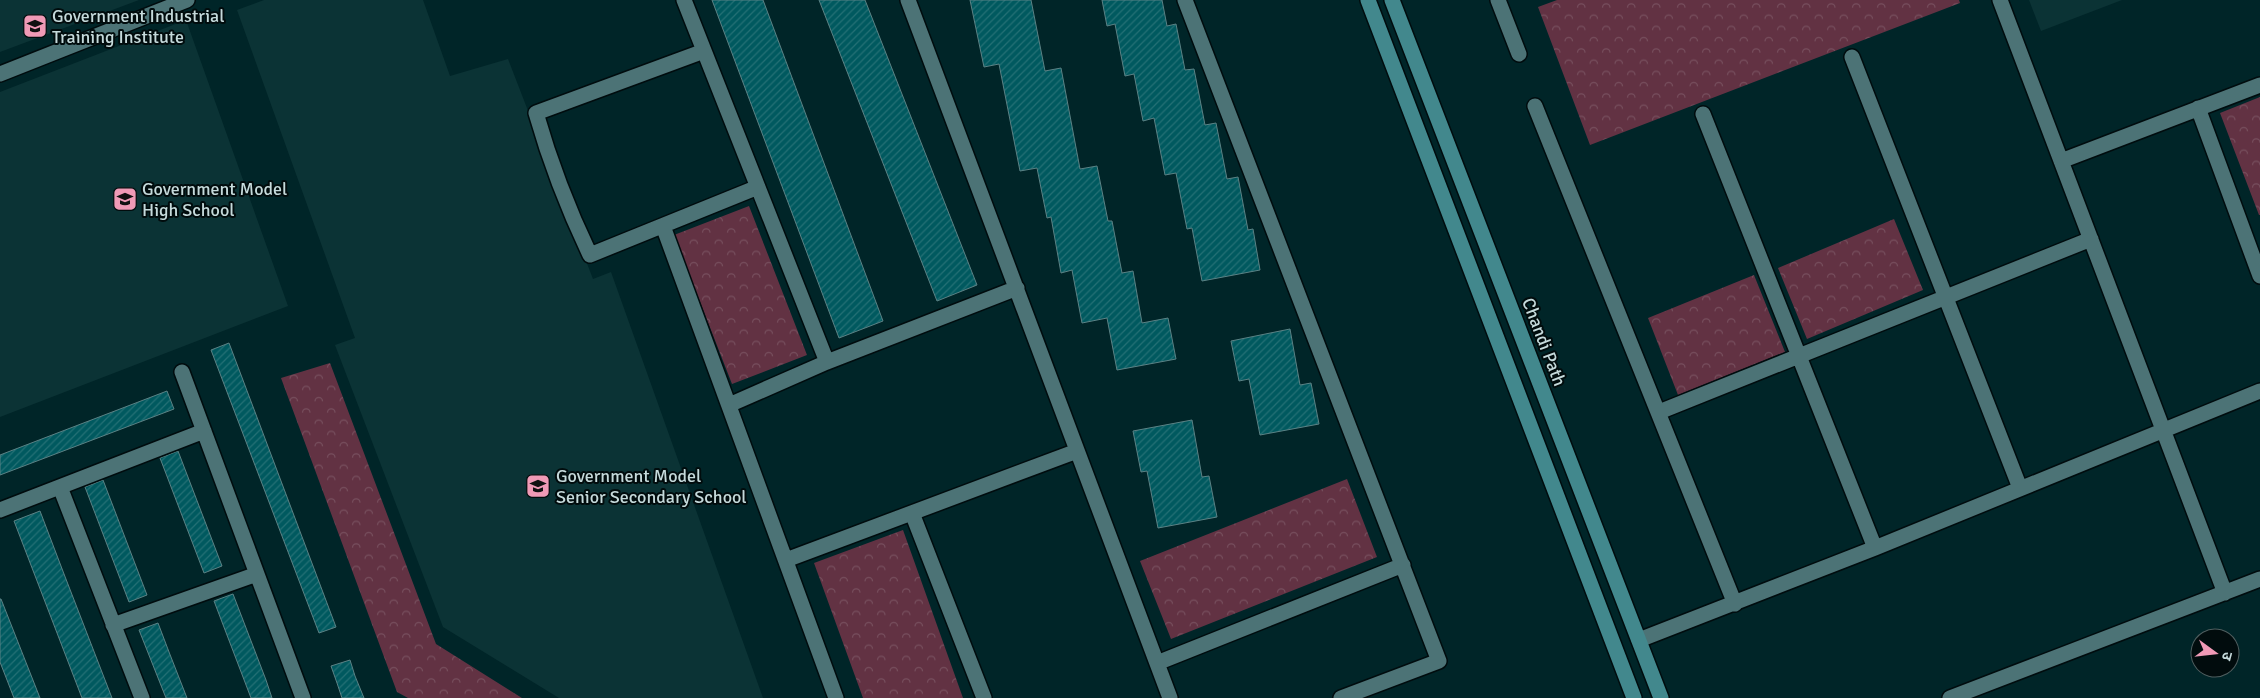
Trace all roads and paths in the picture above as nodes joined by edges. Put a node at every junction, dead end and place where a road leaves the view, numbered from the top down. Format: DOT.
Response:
graph roads {
  1 [pos="187,0"];
  2 [pos="684,0"];
  3 [pos="908,0"];
  4 [pos="1185,0"];
  5 [pos="1368,0"];
  6 [pos="1392,0"];
  7 [pos="1498,0"];
  8 [pos="2000,0"];
  9 [pos="704,51"];
  10 [pos="1520,54"];
  11 [pos="1852,57"];
  12 [pos="0,74"];
  13 [pos="2260,85"];
  14 [pos="1535,106"];
  15 [pos="2198,108"];
  16 [pos="1703,114"];
  17 [pos="2061,161"];
  18 [pos="758,187"];
  19 [pos="663,226"];
  20 [pos="2091,239"];
  21 [pos="2260,276"];
  22 [pos="1017,288"];
  23 [pos="1946,298"];
  24 [pos="1799,357"];
  25 [pos="827,362"];
  26 [pos="182,372"];
  27 [pos="2260,391"];
  28 [pos="728,405"];
  29 [pos="1659,412"];
  30 [pos="2163,429"];
  31 [pos="204,431"];
  32 [pos="1078,451"];
  33 [pos="60,487"];
  34 [pos="2020,488"];
  35 [pos="0,510"];
  36 [pos="912,513"];
  37 [pos="1875,548"];
  38 [pos="786,560"];
  39 [pos="1403,566"];
  40 [pos="257,574"];
  41 [pos="2260,579"];
  42 [pos="2224,593"];
  43 [pos="1735,604"];
  44 [pos="113,625"];
  45 [pos="1639,640"];
  46 [pos="1157,663"];
  47 [pos="142,698"];
  48 [pos="304,698"];
  49 [pos="836,698"];
  50 [pos="984,698"];
  51 [pos="1170,698"];
  52 [pos="1341,698"];
  53 [pos="1634,698"];
  54 [pos="1661,698"];
  55 [pos="1950,698"];
  1 -- 12 [label="street"];
  2 -- 9 [label="street"];
  3 -- 22 [label="street"];
  4 -- 39 [label="street"];
  5 -- 53 [label="main road"];
  6 -- 45 [label="main road, Chandi Path"];
  7 -- 10 [label="street"];
  8 -- 17 [label="street"];
  9 -- 18 [label="street"];
  9 -- 19 [label="street"];
  11 -- 23 [label="street"];
  13 -- 15 [label="street"];
  14 -- 29 [label="street"];
  15 -- 17 [label="street"];
  15 -- 21 [label="street"];
  16 -- 24 [label="street"];
  17 -- 20 [label="street"];
  18 -- 19 [label="street"];
  18 -- 25 [label="street"];
  19 -- 28 [label="street"];
  20 -- 23 [label="street"];
  20 -- 30 [label="street"];
  22 -- 25 [label="street"];
  22 -- 32 [label="street"];
  23 -- 24 [label="street"];
  23 -- 34 [label="street"];
  24 -- 29 [label="street"];
  24 -- 37 [label="street"];
  25 -- 28 [label="street"];
  26 -- 31 [label="street"];
  27 -- 30 [label="street"];
  28 -- 38 [label="street"];
  29 -- 43 [label="street"];
  30 -- 34 [label="street"];
  30 -- 42 [label="street"];
  31 -- 33 [label="street"];
  31 -- 40 [label="street"];
  32 -- 36 [label="street"];
  32 -- 46 [label="street"];
  33 -- 35 [label="street"];
  33 -- 44 [label="street"];
  34 -- 37 [label="street"];
  36 -- 38 [label="street"];
  36 -- 50 [label="street"];
  37 -- 43 [label="street"];
  38 -- 49 [label="street"];
  39 -- 46 [label="street"];
  39 -- 52 [label="street"];
  40 -- 44 [label="street"];
  40 -- 48 [label="street"];
  41 -- 42 [label="street"];
  42 -- 55 [label="street"];
  43 -- 45 [label="street"];
  44 -- 47 [label="street"];
  45 -- 54 [label="main road, Chandi Path"];
  46 -- 51 [label="street"];
}
